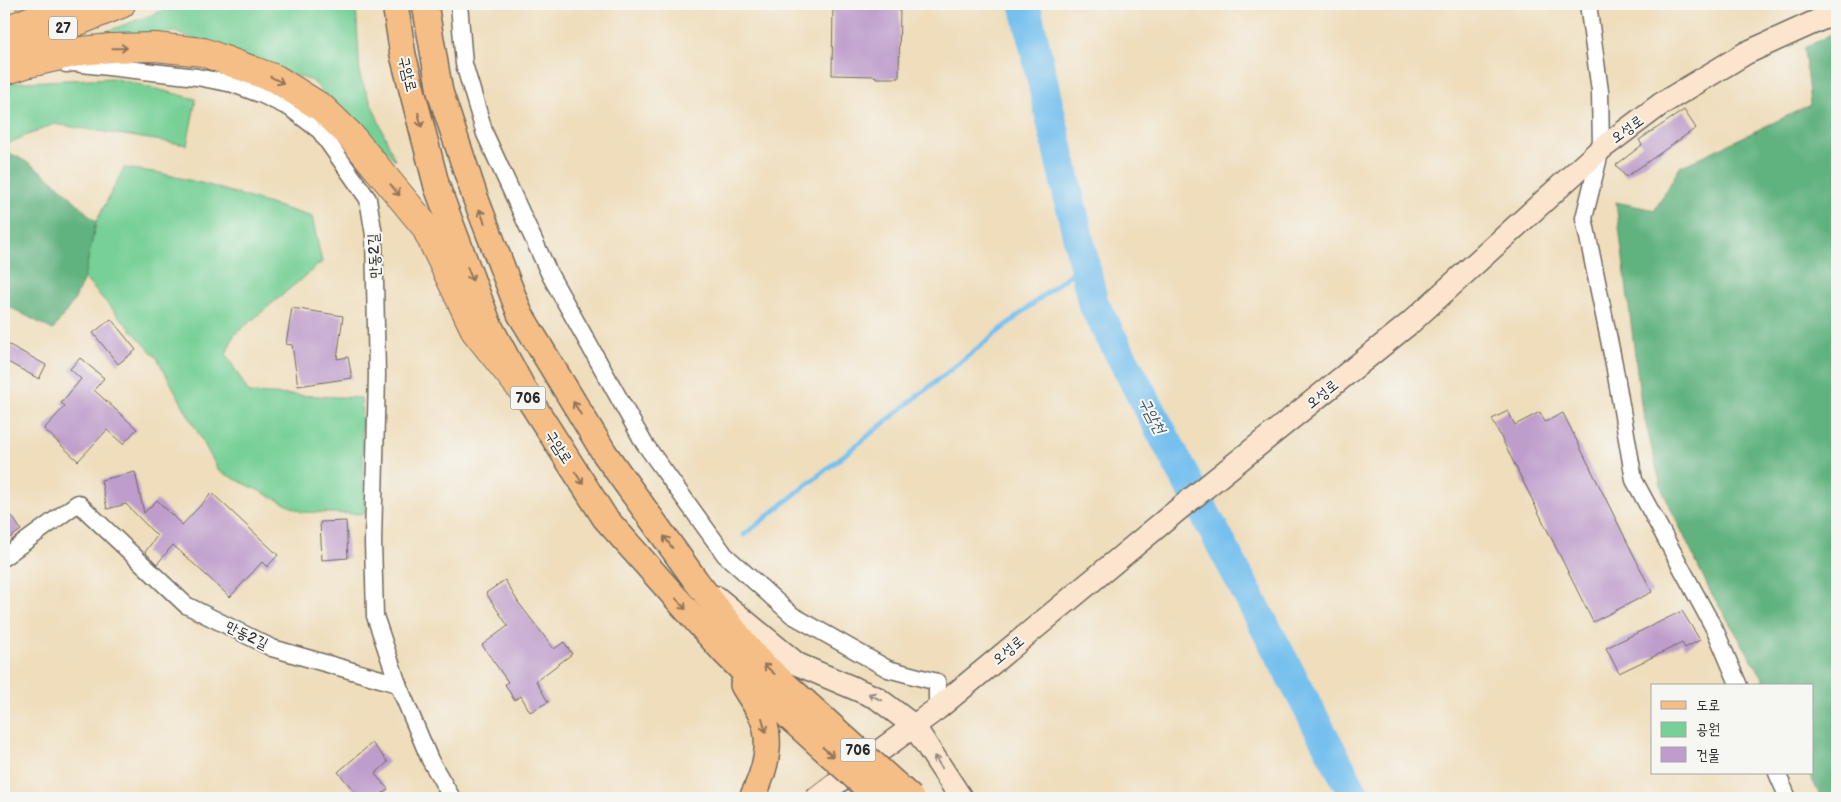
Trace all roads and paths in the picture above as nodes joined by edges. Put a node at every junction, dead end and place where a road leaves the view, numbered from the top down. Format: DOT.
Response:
graph roads {
  1 [pos="41,4"];
  2 [pos="72,4"];
  3 [pos="121,4"];
  4 [pos="395,4"];
  5 [pos="425,4"];
  6 [pos="459,4"];
  7 [pos="1588,4"];
  8 [pos="1837,12"];
  9 [pos="4,30"];
  10 [pos="4,51"];
  11 [pos="43,68"];
  12 [pos="4,71"];
  13 [pos="1601,149"];
  14 [pos="527,396"];
  15 [pos="4,557"];
  16 [pos="696,581"];
  17 [pos="724,652"];
  18 [pos="398,684"];
  19 [pos="1738,684"];
  20 [pos="937,709"];
  21 [pos="798,711"];
  22 [pos="914,726"];
  23 [pos="1777,774"];
  24 [pos="452,798"];
  25 [pos="752,798"];
  26 [pos="817,798"];
  27 [pos="878,798"];
  28 [pos="911,798"];
  29 [pos="961,798"];
  30 [pos="1788,798"];
  1 -- 9 [label="highway, 27"];
  2 -- 9 [label="highway"];
  3 -- 10 [label="highway, 27"];
  4 -- 14 [label="main road, 구암로 / 706, one-way"];
  16 -- 5 [label="main road, 구암로 / 706, one-way"];
  6 -- 20 [label="street"];
  7 -- 13 [label="street"];
  8 -- 13 [label="main road, 오성로"];
  11 -- 18 [label="street, 만동2길"];
  12 -- 14 [label="highway, one-way"];
  13 -- 19 [label="street"];
  13 -- 20 [label="main road, 오성로"];
  14 -- 17 [label="main road, 구암로 / 706, one-way"];
  15 -- 18 [label="street, 만동2길"];
  21 -- 16 [label="main road, 구암로 / 706, one-way"];
  22 -- 16 [label="main road, one-way"];
  17 -- 21 [label="main road, 구암로 / 706"];
  17 -- 25 [label="main road, one-way"];
  18 -- 24 [label="street, 만동2길"];
  20 -- 22 [label="main road, 오성로"];
  21 -- 27 [label="main road, 구암로 / 706, one-way, bridge"];
  21 -- 28 [label="main road, 구암로 / 706, bridge"];
  22 -- 26 [label="main road, 오성로"];
  29 -- 22 [label="main road, one-way"];
  23 -- 30 [label="street"];
}
